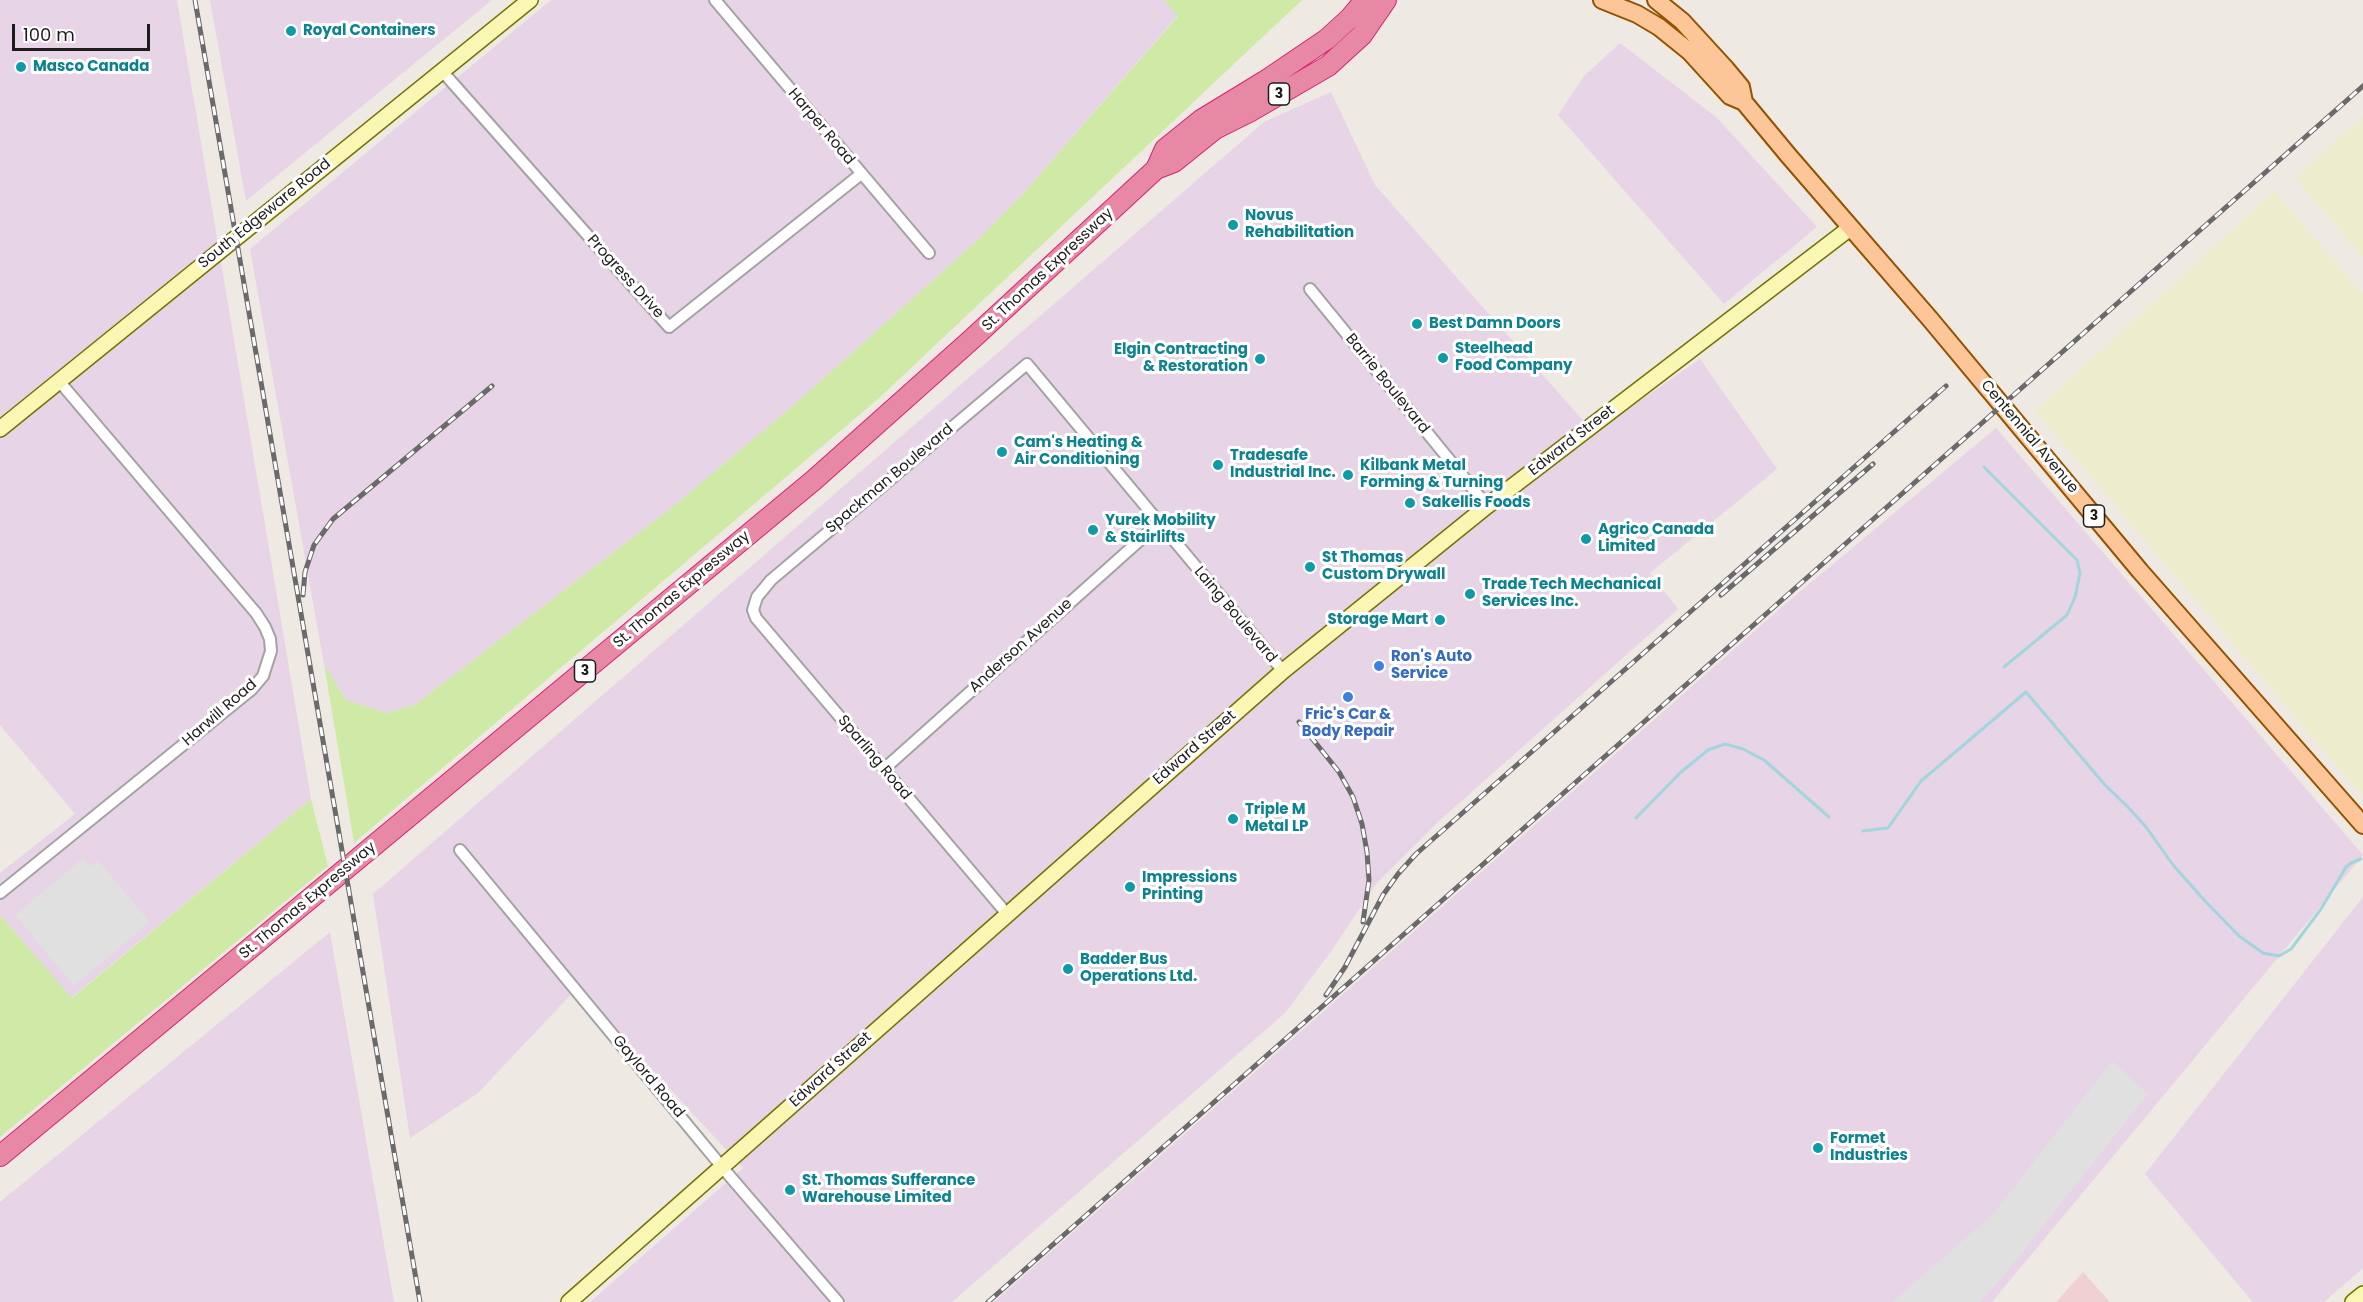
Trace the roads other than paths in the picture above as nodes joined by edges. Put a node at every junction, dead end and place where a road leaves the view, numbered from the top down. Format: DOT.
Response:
graph roads {
  1 [pos="530,0"];
  2 [pos="715,0"];
  3 [pos="1365,0"];
  4 [pos="1386,0"];
  5 [pos="1602,0"];
  6 [pos="1656,0"];
  7 [pos="442,71"];
  8 [pos="1744,102"];
  9 [pos="1156,169"];
  10 [pos="861,174"];
  11 [pos="1850,228"];
  12 [pos="929,253"];
  13 [pos="1310,289"];
  14 [pos="1027,364"];
  15 [pos="59,381"];
  16 [pos="0,429"];
  17 [pos="1487,506"];
  18 [pos="1158,524"];
  19 [pos="757,597"];
  20 [pos="1283,671"];
  21 [pos="884,769"];
  22 [pos="2363,825"];
  23 [pos="460,850"];
  24 [pos="0,893"];
  25 [pos="1007,914"];
  26 [pos="0,1156"];
  27 [pos="722,1167"];
  28 [pos="2363,1294"];
  29 [pos="569,1302"];
  30 [pos="838,1302"];
  31 [pos="2353,1302"];
  1 -- 7 [label="street, South Edgeware Road"];
  2 -- 10 [label="street, Harper Road"];
  3 -- 9 [label="highway, St. Thomas Expressway / 3"];
  4 -- 9 [label="highway, St. Thomas Expressway / 3"];
  5 -- 8 [label="main road, Centennial Avenue / 3"];
  6 -- 8 [label="main road, Centennial Avenue / 3"];
  7 -- 10 [label="street, Progress Drive"];
  7 -- 15 [label="street, South Edgeware Road"];
  8 -- 11 [label="main road, Centennial Avenue / 3"];
  9 -- 26 [label="highway, St. Thomas Expressway / 3"];
  10 -- 12 [label="street, Harper Road"];
  11 -- 17 [label="street, Edward Street"];
  11 -- 22 [label="main road, Centennial Avenue / 3"];
  13 -- 17 [label="street, Barrie Boulevard"];
  14 -- 18 [label="street, Laing Boulevard"];
  14 -- 19 [label="street, Spackman Boulevard"];
  15 -- 16 [label="street, South Edgeware Road"];
  15 -- 24 [label="street, Harwill Road"];
  17 -- 20 [label="street, Edward Street"];
  18 -- 20 [label="street, Laing Boulevard"];
  18 -- 21 [label="street, Anderson Avenue"];
  19 -- 21 [label="street, Sparling Road"];
  20 -- 25 [label="street, Edward Street"];
  21 -- 25 [label="street, Sparling Road"];
  23 -- 27 [label="street, Gaylord Road"];
  25 -- 27 [label="street, Edward Street"];
  27 -- 29 [label="street, Edward Street"];
  27 -- 30 [label="street, Gaylord Road"];
  28 -- 31 [label="street"];
}
